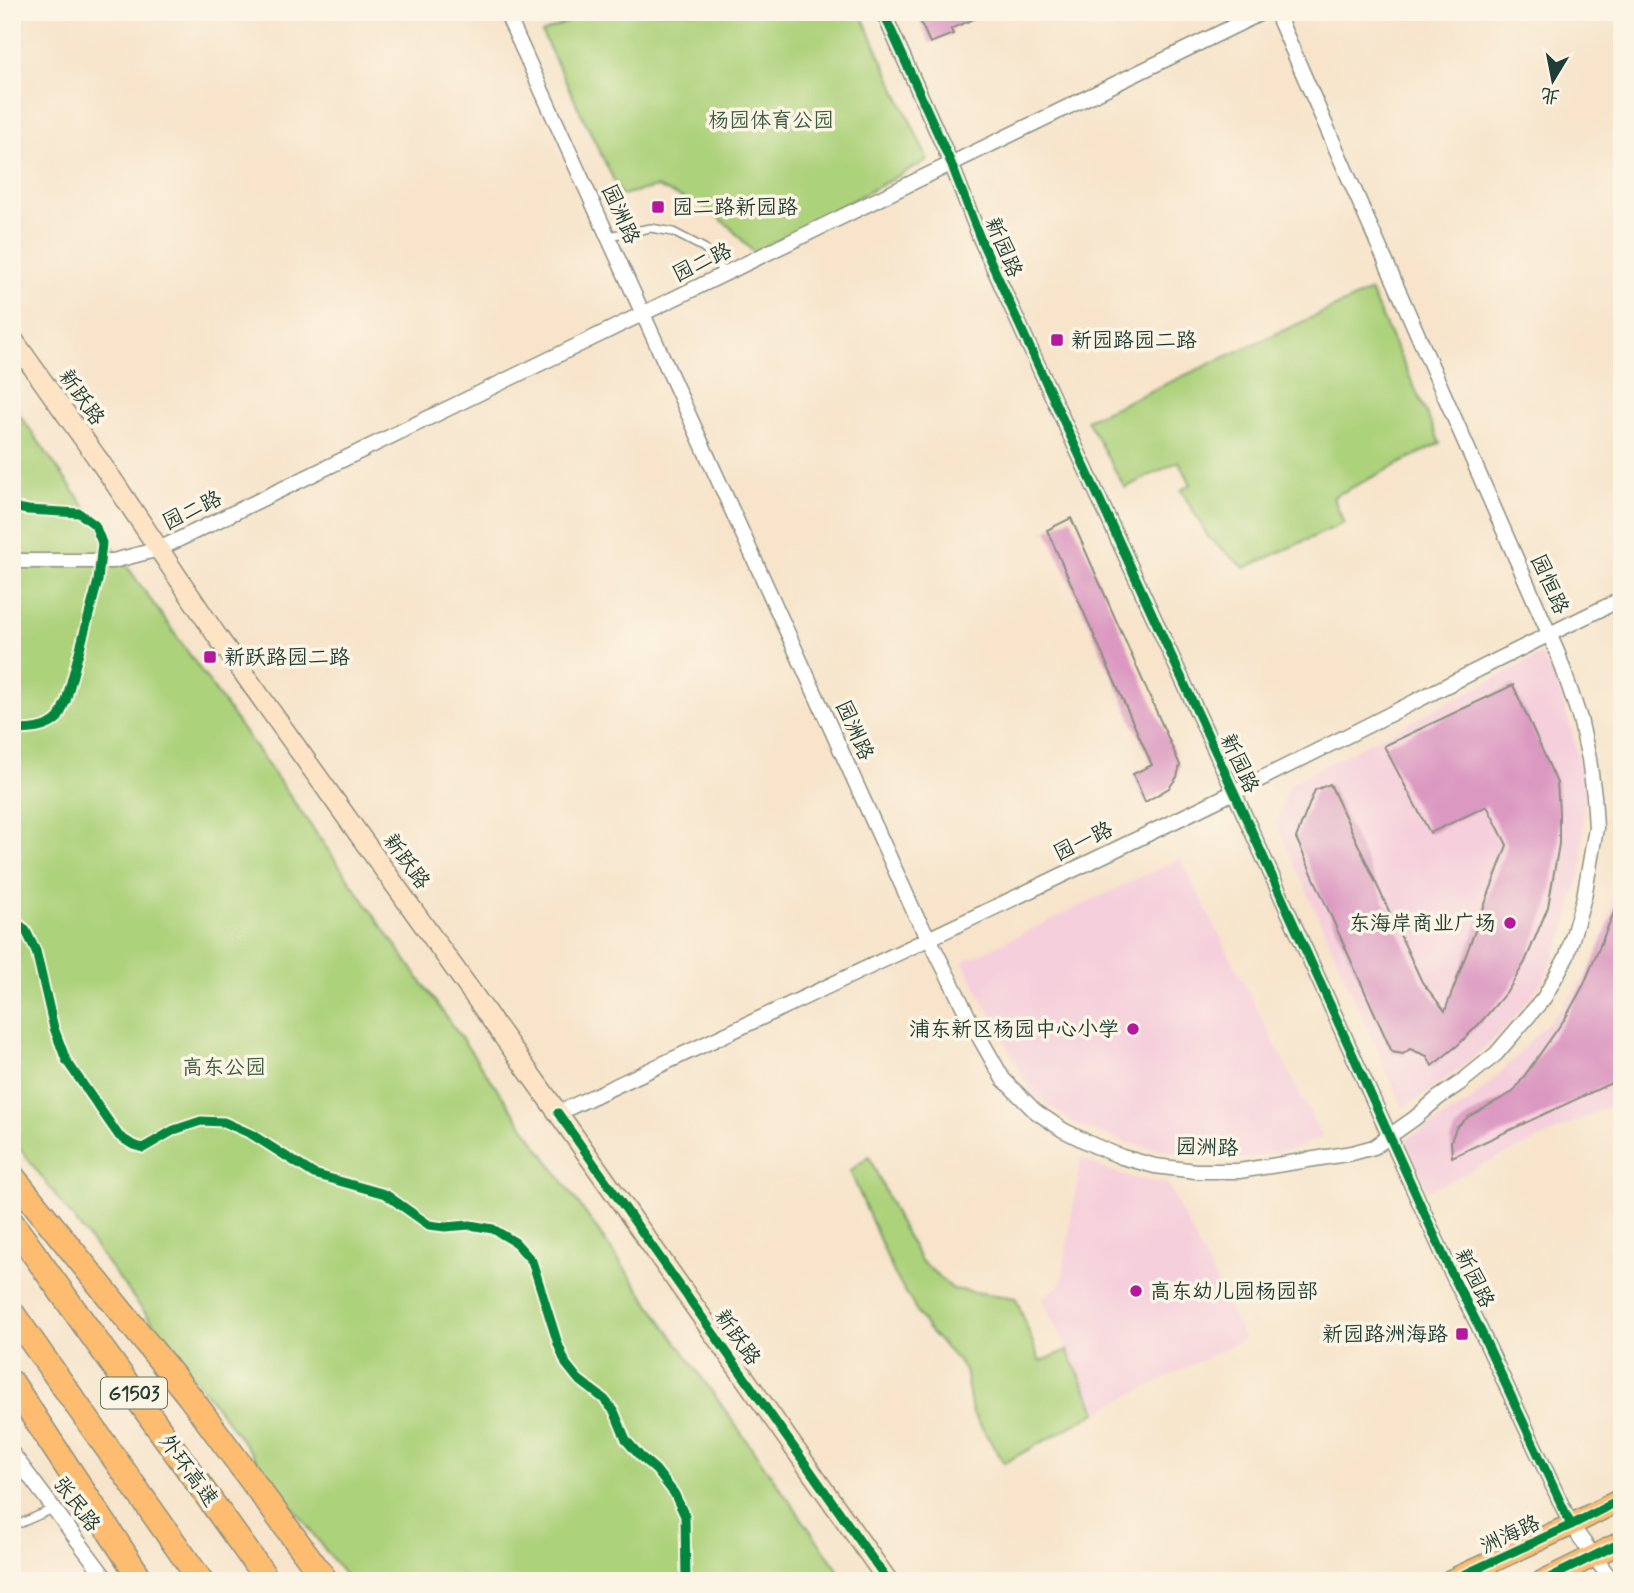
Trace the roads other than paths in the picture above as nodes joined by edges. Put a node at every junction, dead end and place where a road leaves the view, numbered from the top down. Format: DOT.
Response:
graph roads {
  1 [pos="506,12"];
  2 [pos="883,12"];
  3 [pos="1263,12"];
  4 [pos="1276,12"];
  5 [pos="951,163"];
  6 [pos="608,236"];
  7 [pos="725,274"];
  8 [pos="643,314"];
  9 [pos="12,338"];
  10 [pos="159,549"];
  11 [pos="12,561"];
  12 [pos="1622,599"];
  13 [pos="1549,634"];
  14 [pos="1234,792"];
  15 [pos="929,938"];
  16 [pos="558,1113"];
  17 [pos="1389,1136"];
  18 [pos="12,1176"];
  19 [pos="12,1223"];
  20 [pos="12,1313"];
  21 [pos="12,1383"];
  22 [pos="12,1453"];
  23 [pos="1622,1499"];
  24 [pos="54,1509"];
  25 [pos="12,1523"];
  26 [pos="1571,1525"];
  27 [pos="1622,1542"];
  28 [pos="1594,1556"];
  29 [pos="261,1572"];
  30 [pos="108,1581"];
  31 [pos="142,1581"];
  32 [pos="201,1581"];
  33 [pos="326,1581"];
  34 [pos="888,1581"];
  35 [pos="1450,1581"];
  36 [pos="1543,1581"];
  37 [pos="1612,1581"];
  1 -- 6 [label="street, 园洲路"];
  2 -- 5 [label="street, 新园路"];
  3 -- 5 [label="street, 园二路"];
  4 -- 13 [label="street, 园恒路"];
  5 -- 7 [label="street, 园二路"];
  5 -- 14 [label="street, 新园路"];
  6 -- 7 [label="lane"];
  6 -- 8 [label="street, 园洲路"];
  7 -- 8 [label="street, 园二路"];
  8 -- 10 [label="street, 园二路"];
  8 -- 15 [label="street, 园洲路"];
  9 -- 10 [label="street, 新跃路"];
  10 -- 11 [label="street, 园二路"];
  10 -- 16 [label="street, 新跃路"];
  12 -- 13 [label="street, 园一路"];
  13 -- 14 [label="street, 园一路"];
  13 -- 17 [label="street, 园恒路"];
  14 -- 15 [label="street, 园一路"];
  14 -- 17 [label="street, 新园路"];
  15 -- 16 [label="street, 园一路"];
  15 -- 17 [label="street, 园洲路"];
  16 -- 34 [label="street, 新跃路"];
  17 -- 26 [label="street, 新园路"];
  18 -- 33 [label="highway"];
  19 -- 29 [label="highway, 外环高速 / G1503"];
  20 -- 32 [label="highway, G1503"];
  21 -- 31 [label="highway"];
  22 -- 24 [label="street, 张民路"];
  23 -- 26 [label="main road, 洲海路"];
  24 -- 25 [label="lane"];
  24 -- 30 [label="street, 张民路"];
  26 -- 28 [label="street, 新园路"];
  26 -- 35 [label="main road, 洲海路"];
  27 -- 28 [label="main road"];
  28 -- 36 [label="main road"];
  28 -- 37 [label="street, 新园路"];
}
